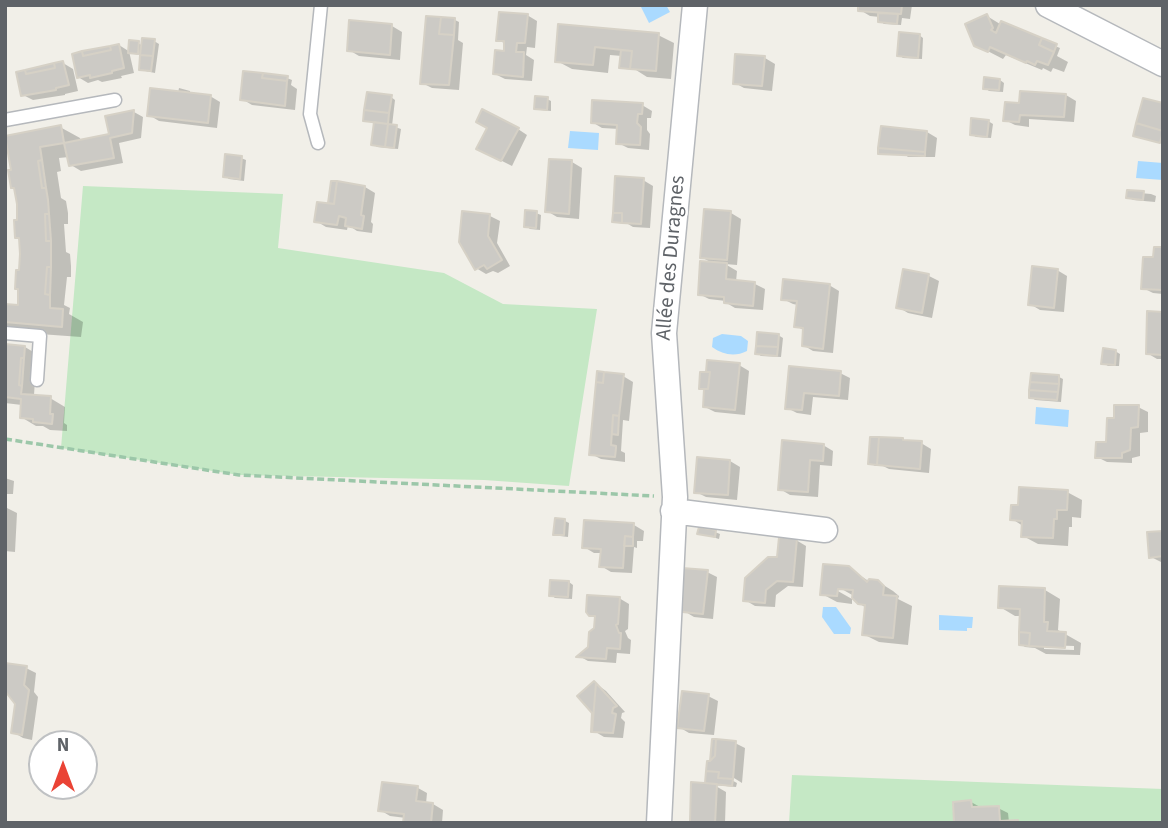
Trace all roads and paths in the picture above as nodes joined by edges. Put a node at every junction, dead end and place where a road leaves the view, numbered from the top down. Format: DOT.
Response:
graph roads {
  1 [pos="321,5"];
  2 [pos="695,5"];
  3 [pos="1048,5"];
  4 [pos="1163,64"];
  5 [pos="115,100"];
  6 [pos="5,120"];
  7 [pos="318,143"];
  8 [pos="5,333"];
  9 [pos="37,380"];
  10 [pos="5,439"];
  11 [pos="674,504"];
  12 [pos="824,530"];
  13 [pos="659,823"];
  1 -- 7 [label="lane"];
  2 -- 11 [label="street, Allée des Duragnes"];
  3 -- 4 [label="street"];
  5 -- 6 [label="lane"];
  8 -- 9 [label="lane"];
  10 -- 11 [label="path"];
  11 -- 12 [label="street"];
  11 -- 13 [label="street, Allée des Duragnes"];
}
